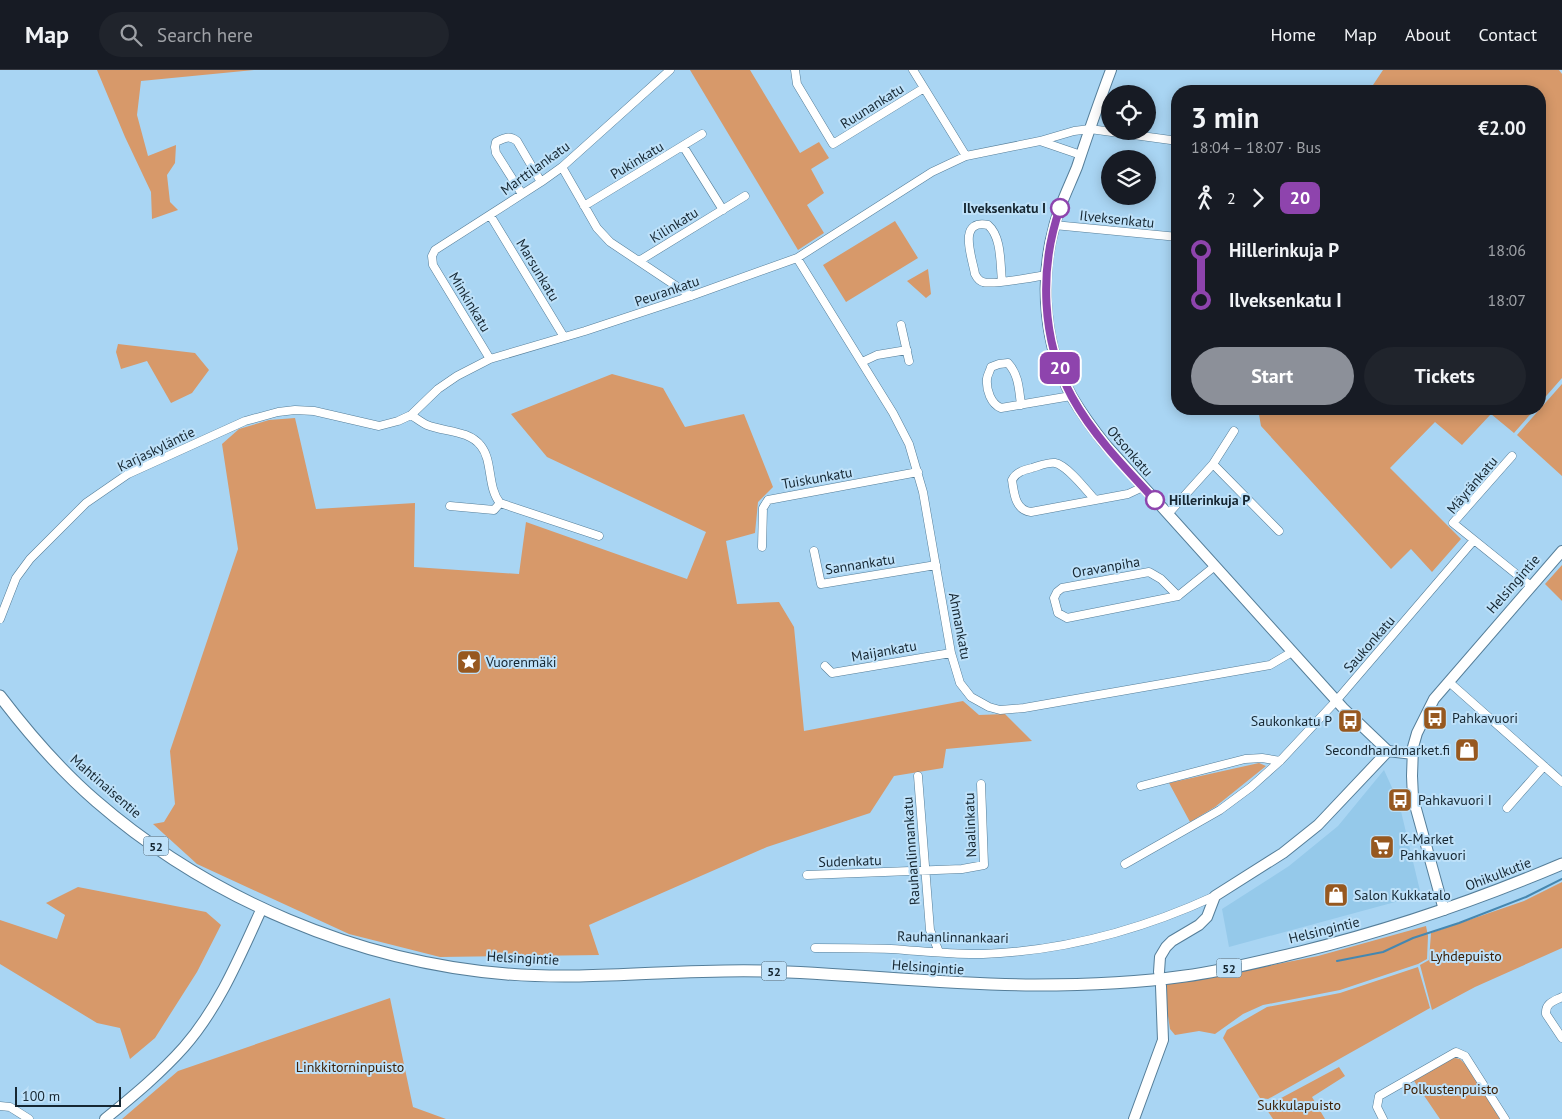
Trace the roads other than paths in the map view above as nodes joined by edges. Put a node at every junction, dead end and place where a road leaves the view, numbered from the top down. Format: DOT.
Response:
graph roads {
  1 [pos="670,70"];
  2 [pos="795,70"];
  3 [pos="913,70"];
  4 [pos="1111,70"];
  5 [pos="924,88"];
  6 [pos="1090,130"];
  7 [pos="702,134"];
  8 [pos="1171,139"];
  9 [pos="1040,141"];
  10 [pos="683,146"];
  11 [pos="1081,155"];
  12 [pos="966,156"];
  13 [pos="562,167"];
  14 [pos="541,182"];
  15 [pos="522,194"];
  16 [pos="745,196"];
  17 [pos="584,206"];
  18 [pos="723,210"];
  19 [pos="490,215"];
  20 [pos="1054,225"];
  21 [pos="1171,236"];
  22 [pos="432,256"];
  23 [pos="796,258"];
  24 [pos="640,261"];
  25 [pos="1046,275"];
  26 [pos="1002,281"];
  27 [pos="691,296"];
  28 [pos="901,325"];
  29 [pos="564,337"];
  30 [pos="906,350"];
  31 [pos="490,359"];
  32 [pos="909,361"];
  33 [pos="862,362"];
  34 [pos="1071,396"];
  35 [pos="1021,405"];
  36 [pos="295,410"];
  37 [pos="411,415"];
  38 [pos="1234,431"];
  39 [pos="1512,456"];
  40 [pos="1213,464"];
  41 [pos="918,472"];
  42 [pos="1143,487"];
  43 [pos="1095,500"];
  44 [pos="500,503"];
  45 [pos="450,506"];
  46 [pos="1168,514"];
  47 [pos="1279,531"];
  48 [pos="599,536"];
  49 [pos="1474,540"];
  50 [pos="762,547"];
  51 [pos="814,551"];
  52 [pos="1562,551"];
  53 [pos="936,565"];
  54 [pos="1215,566"];
  55 [pos="1532,586"];
  56 [pos="1178,596"];
  57 [pos="0,619"];
  58 [pos="1292,652"];
  59 [pos="951,653"];
  60 [pos="825,666"];
  61 [pos="1449,682"];
  62 [pos="0,696"];
  63 [pos="1336,701"];
  64 [pos="1388,751"];
  65 [pos="1413,754"];
  66 [pos="1280,761"];
  67 [pos="1544,766"];
  68 [pos="918,776"];
  69 [pos="1562,782"];
  70 [pos="980,784"];
  71 [pos="1141,786"];
  72 [pos="1508,808"];
  73 [pos="1125,864"];
  74 [pos="1562,864"];
  75 [pos="924,870"];
  76 [pos="807,875"];
  77 [pos="1214,896"];
  78 [pos="262,908"];
  79 [pos="1444,910"];
  80 [pos="815,948"];
  81 [pos="939,952"];
  82 [pos="1159,972"];
  83 [pos="1161,986"];
  84 [pos="1562,997"];
  85 [pos="1562,1038"];
  86 [pos="0,1106"];
  87 [pos="29,1119"];
  88 [pos="105,1119"];
  89 [pos="1134,1119"];
  90 [pos="1382,1119"];
  91 [pos="1505,1119"];
  1 -- 13 [label="street, Marttilankatu"];
  2 -- 5 [label="street, Ruunankatu"];
  3 -- 5 [label="street"];
  4 -- 6 [label="street, Otsonkatu"];
  5 -- 12 [label="street"];
  6 -- 8 [label="street, Peurankatu"];
  6 -- 9 [label="street, Peurankatu"];
  6 -- 11 [label="street, Otsonkatu"];
  7 -- 10 [label="street, Pukinkatu"];
  9 -- 11 [label="street"];
  9 -- 12 [label="street, Peurankatu"];
  10 -- 17 [label="street, Pukinkatu"];
  10 -- 18 [label="street"];
  11 -- 20 [label="street, Otsonkatu"];
  12 -- 23 [label="street, Peurankatu"];
  13 -- 14 [label="street, Marttilankatu"];
  13 -- 17 [label="street"];
  14 -- 15 [label="street, Marttilankatu"];
  14 -- 15 [label="street"];
  15 -- 19 [label="street, Marttilankatu"];
  16 -- 18 [label="street, Kilinkatu"];
  17 -- 24 [label="street"];
  18 -- 24 [label="street, Kilinkatu"];
  19 -- 22 [label="street, Marttilankatu"];
  19 -- 29 [label="street, Marsunkatu"];
  20 -- 21 [label="street, Ilveksenkatu"];
  20 -- 25 [label="street, Otsonkatu"];
  22 -- 31 [label="street, Minkinkatu"];
  23 -- 27 [label="street, Peurankatu"];
  23 -- 33 [label="street, Ahmankatu"];
  24 -- 27 [label="street"];
  25 -- 26 [label="street"];
  25 -- 34 [label="street, Otsonkatu"];
  26 -- 26 [label="street"];
  27 -- 29 [label="street, Peurankatu"];
  28 -- 30 [label="street"];
  29 -- 31 [label="street, Peurankatu"];
  30 -- 32 [label="street"];
  30 -- 33 [label="street"];
  31 -- 37 [label="street, Peurankatu"];
  33 -- 41 [label="street, Ahmankatu"];
  34 -- 35 [label="street"];
  34 -- 42 [label="street, Otsonkatu"];
  35 -- 35 [label="street"];
  36 -- 37 [label="street, Peurankatu"];
  36 -- 57 [label="street, Karjaskyläntie"];
  37 -- 44 [label="street"];
  38 -- 40 [label="street"];
  39 -- 49 [label="street, Mäyränkatu"];
  40 -- 46 [label="street"];
  40 -- 47 [label="street"];
  41 -- 50 [label="street, Tuiskunkatu"];
  41 -- 53 [label="street, Ahmankatu"];
  42 -- 43 [label="street"];
  42 -- 46 [label="street, Otsonkatu"];
  43 -- 43 [label="street"];
  44 -- 45 [label="street"];
  44 -- 48 [label="street"];
  46 -- 54 [label="street, Otsonkatu"];
  49 -- 55 [label="street, Mäyränkatu"];
  49 -- 63 [label="street, Saukonkatu"];
  51 -- 53 [label="street, Sannankatu"];
  52 -- 55 [label="street, Helsingintie"];
  53 -- 59 [label="street, Ahmankatu"];
  54 -- 56 [label="street, Oravanpiha"];
  54 -- 58 [label="street, Otsonkatu"];
  55 -- 61 [label="street, Helsingintie"];
  56 -- 56 [label="street, Oravanpiha"];
  58 -- 59 [label="street, Ahmankatu"];
  58 -- 63 [label="street, Otsonkatu"];
  59 -- 60 [label="street, Maijankatu"];
  61 -- 65 [label="street, Helsingintie"];
  61 -- 67 [label="street"];
  62 -- 78 [label="main road, Mahtinaisentie / 52"];
  63 -- 64 [label="street, Otsonkatu"];
  63 -- 66 [label="street, Saukonkatu"];
  64 -- 65 [label="street"];
  64 -- 77 [label="street, Rauhanlinnankaari"];
  65 -- 79 [label="street, Helsingintie"];
  66 -- 71 [label="street"];
  66 -- 73 [label="street, Saukonkatu"];
  67 -- 69 [label="street"];
  67 -- 72 [label="street"];
  68 -- 75 [label="street, Rauhanlinnankatu"];
  70 -- 75 [label="street, Naalinkatu"];
  74 -- 79 [label="main road, Ohikulkutie / 52"];
  75 -- 76 [label="street, Sudenkatu"];
  75 -- 81 [label="street, Rauhanlinnankatu"];
  77 -- 81 [label="street, Rauhanlinnankaari"];
  77 -- 82 [label="street"];
  78 -- 79 [label="main road, Helsingintie / 52"];
  78 -- 88 [label="street"];
  80 -- 81 [label="street, Rauhanlinnankaari"];
  83 -- 89 [label="street"];
  84 -- 85 [label="street"];
  86 -- 87 [label="street"];
  90 -- 91 [label="street"];
}
